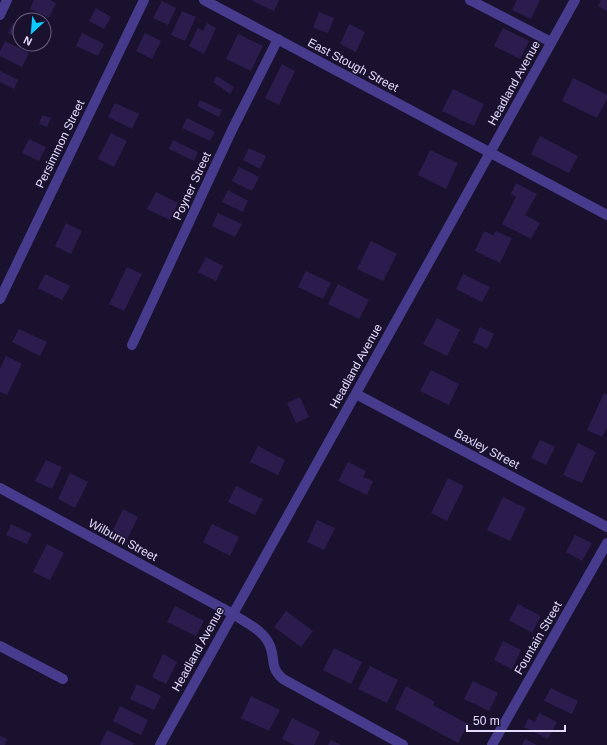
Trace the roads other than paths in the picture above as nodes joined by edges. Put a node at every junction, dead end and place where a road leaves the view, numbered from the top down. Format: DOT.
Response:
graph roads {
  1 [pos="7,0"];
  2 [pos="144,0"];
  3 [pos="204,0"];
  4 [pos="470,0"];
  5 [pos="575,0"];
  6 [pos="0,15"];
  7 [pos="278,39"];
  8 [pos="552,42"];
  9 [pos="490,153"];
  10 [pos="607,215"];
  11 [pos="0,299"];
  12 [pos="132,345"];
  13 [pos="356,394"];
  14 [pos="0,488"];
  15 [pos="607,527"];
  16 [pos="607,543"];
  17 [pos="233,614"];
  18 [pos="0,646"];
  19 [pos="63,679"];
  20 [pos="160,745"];
  21 [pos="403,745"];
  22 [pos="492,745"];
  1 -- 6 [label="street"];
  2 -- 11 [label="street, Persimmon Street"];
  3 -- 7 [label="street, East Stough Street"];
  4 -- 8 [label="street"];
  5 -- 8 [label="street, Headland Avenue"];
  7 -- 9 [label="street, East Stough Street"];
  7 -- 12 [label="street, Poyner Street"];
  8 -- 9 [label="street, Headland Avenue"];
  9 -- 10 [label="street, East Stough Street"];
  9 -- 13 [label="street, Headland Avenue"];
  13 -- 15 [label="street, Baxley Street"];
  13 -- 17 [label="street, Headland Avenue"];
  14 -- 17 [label="street, Wilburn Street"];
  16 -- 22 [label="street, Fountain Street"];
  17 -- 20 [label="street, Headland Avenue"];
  17 -- 21 [label="street, Wilburn Street"];
  18 -- 19 [label="street"];
}
